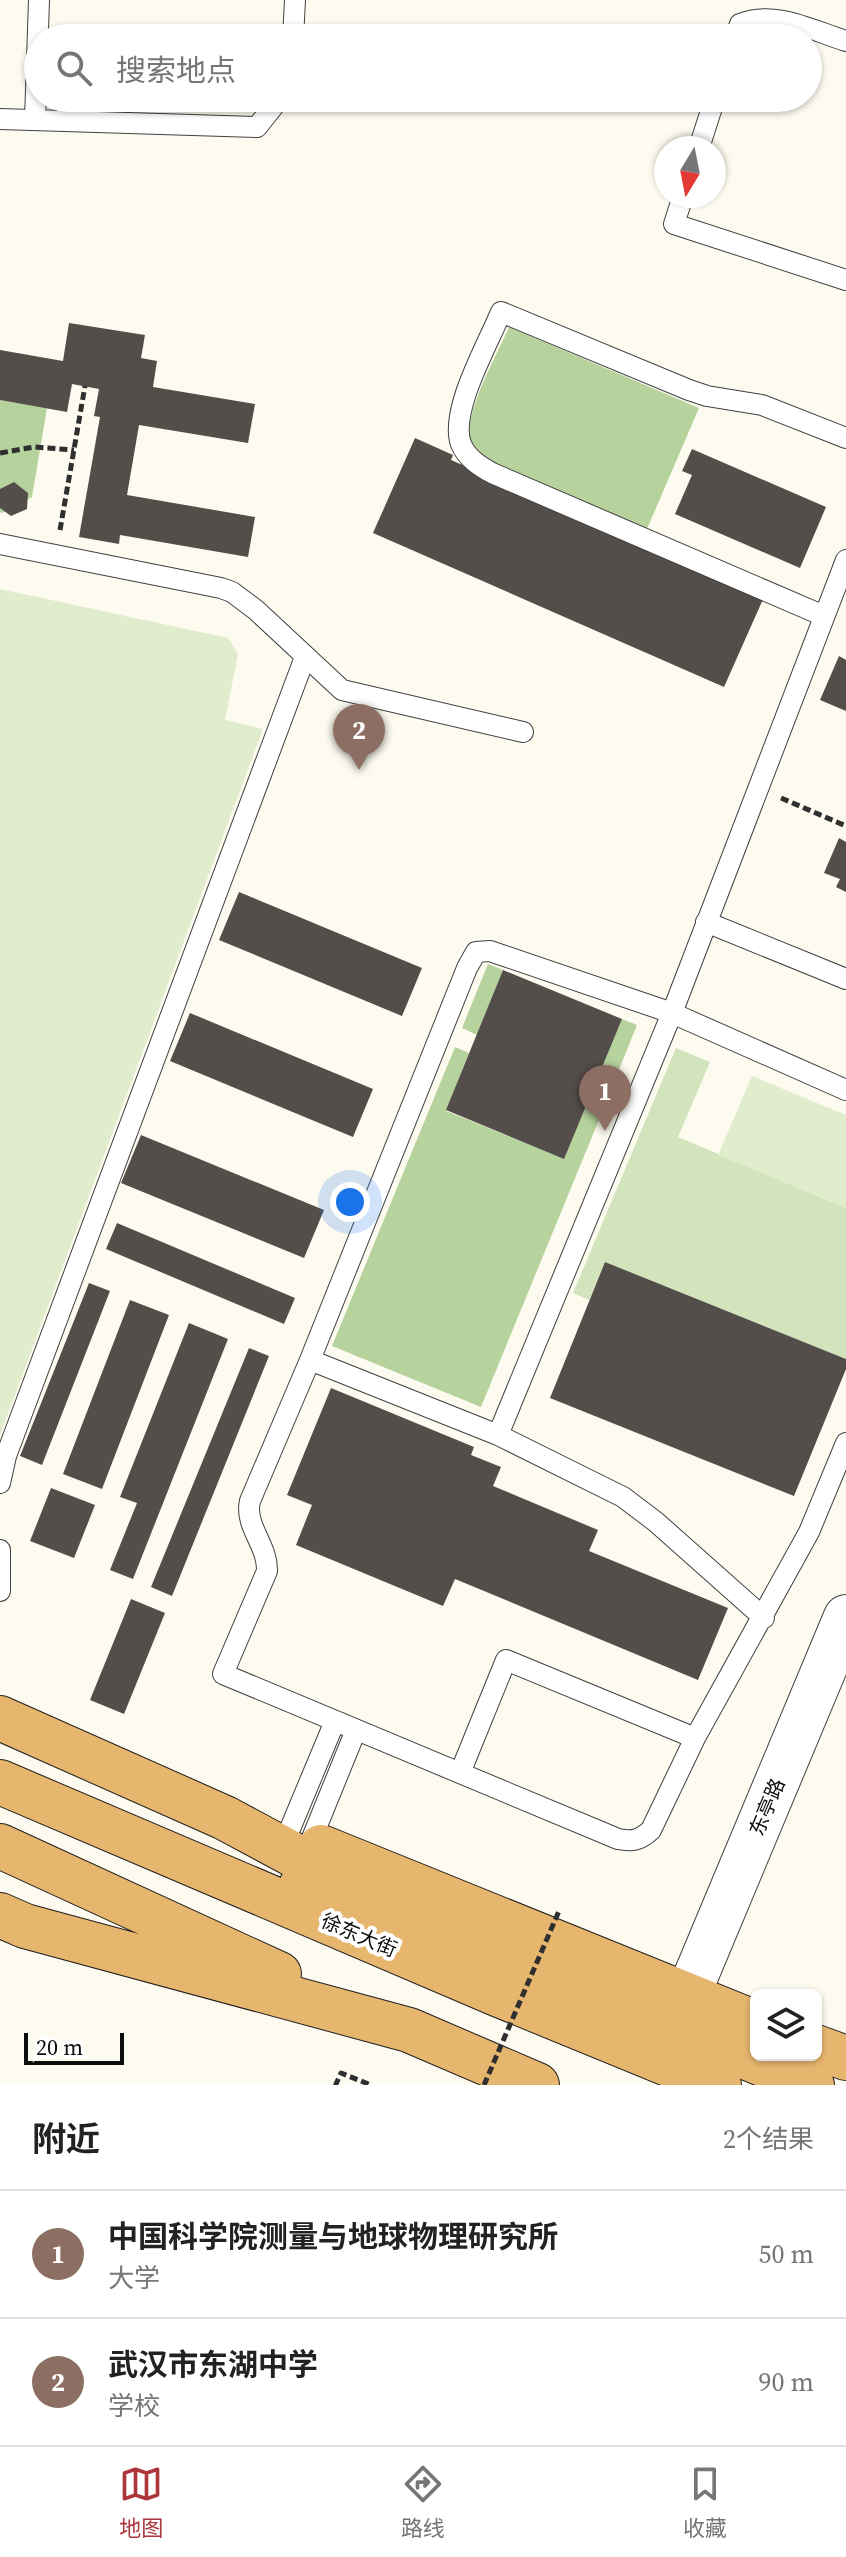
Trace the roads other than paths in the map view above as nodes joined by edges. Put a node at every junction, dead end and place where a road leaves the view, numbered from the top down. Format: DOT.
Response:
graph roads {
  1 [pos="39,0"];
  2 [pos="295,0"];
  3 [pos="38,24"];
  4 [pos="294,24"];
  5 [pos="740,24"];
  6 [pos="793,24"];
  7 [pos="822,33"];
  8 [pos="846,41"];
  9 [pos="35,112"];
  10 [pos="269,112"];
  11 [pos="711,112"];
  12 [pos="0,119"];
  13 [pos="35,120"];
  14 [pos="703,136"];
  15 [pos="679,208"];
  16 [pos="846,280"];
  17 [pos="846,438"];
  18 [pos="0,544"];
  19 [pos="846,560"];
  20 [pos="824,616"];
  21 [pos="305,657"];
  22 [pos="523,732"];
  23 [pos="706,922"];
  24 [pos="846,979"];
  25 [pos="672,1013"];
  26 [pos="846,1090"];
  27 [pos="310,1360"];
  28 [pos="498,1435"];
  29 [pos="846,1443"];
  30 [pos="0,1483"];
  31 [pos="0,1550"];
  32 [pos="0,1591"];
  33 [pos="846,1617"];
  34 [pos="764,1618"];
  35 [pos="0,1718"];
  36 [pos="335,1721"];
  37 [pos="356,1730"];
  38 [pos="695,1738"];
  39 [pos="460,1773"];
  40 [pos="0,1782"];
  41 [pos="225,1818"];
  42 [pos="299,1840"];
  43 [pos="0,1846"];
  44 [pos="150,1846"];
  45 [pos="403,1913"];
  46 [pos="0,1915"];
  47 [pos="497,1994"];
  48 [pos="674,2008"];
  49 [pos="750,2022"];
  50 [pos="409,2030"];
  51 [pos="822,2049"];
  52 [pos="846,2058"];
  53 [pos="537,2085"];
  54 [pos="719,2085"];
  55 [pos="812,2085"];
  1 -- 3 [label="lane"];
  2 -- 4 [label="lane"];
  5 -- 6 [label="lane"];
  7 -- 8 [label="lane"];
  9 -- 13 [label="lane"];
  10 -- 13 [label="lane"];
  11 -- 14 [label="lane"];
  12 -- 13 [label="lane"];
  15 -- 16 [label="lane"];
  17 -- 20 [label="lane"];
  18 -- 21 [label="lane"];
  19 -- 20 [label="lane"];
  20 -- 23 [label="lane"];
  21 -- 22 [label="lane"];
  21 -- 30 [label="lane"];
  23 -- 24 [label="lane"];
  23 -- 25 [label="lane"];
  25 -- 26 [label="lane"];
  25 -- 27 [label="lane"];
  25 -- 28 [label="lane"];
  27 -- 28 [label="lane"];
  27 -- 36 [label="lane"];
  28 -- 34 [label="lane"];
  29 -- 34 [label="lane"];
  31 -- 32 [label="lane"];
  33 -- 48 [label="street, 东亭路"];
  34 -- 38 [label="lane"];
  35 -- 41 [label="highway"];
  36 -- 37 [label="lane"];
  36 -- 42 [label="lane"];
  37 -- 39 [label="lane"];
  37 -- 42 [label="lane"];
  38 -- 39 [label="lane"];
  38 -- 39 [label="lane"];
  40 -- 44 [label="highway, 徐东大街"];
  41 -- 42 [label="highway"];
  41 -- 45 [label="highway"];
  42 -- 48 [label="highway"];
  43 -- 50 [label="highway"];
  44 -- 45 [label="highway"];
  44 -- 47 [label="highway, 徐东大街"];
  45 -- 47 [label="highway"];
  45 -- 48 [label="highway"];
  46 -- 50 [label="highway"];
  47 -- 54 [label="highway, 徐东大街"];
  48 -- 49 [label="highway"];
  48 -- 55 [label="highway"];
  50 -- 53 [label="highway"];
  51 -- 52 [label="highway"];
}
